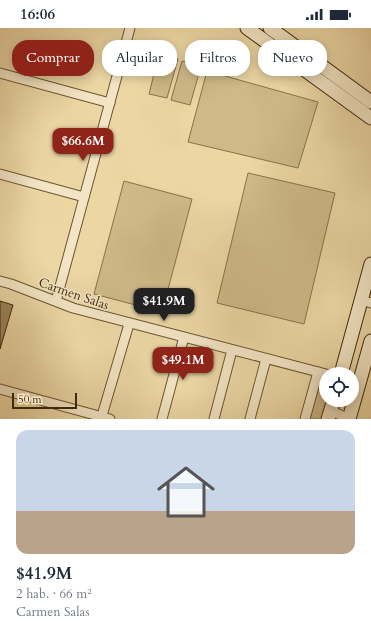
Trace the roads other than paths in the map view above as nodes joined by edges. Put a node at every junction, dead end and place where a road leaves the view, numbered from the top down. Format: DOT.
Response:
graph roads {
  1 [pos="130,28"];
  2 [pos="247,28"];
  3 [pos="270,28"];
  4 [pos="0,73"];
  5 [pos="371,102"];
  6 [pos="110,103"];
  7 [pos="371,118"];
  8 [pos="0,174"];
  9 [pos="84,197"];
  10 [pos="371,264"];
  11 [pos="0,281"];
  12 [pos="56,301"];
  13 [pos="366,301"];
  14 [pos="128,324"];
  15 [pos="184,338"];
  16 [pos="371,341"];
  17 [pos="232,350"];
  18 [pos="266,360"];
  19 [pos="343,367"];
  20 [pos="319,372"];
  21 [pos="319,381"];
  22 [pos="0,389"];
  23 [pos="331,410"];
  24 [pos="104,418"];
  25 [pos="162,419"];
  26 [pos="214,419"];
  27 [pos="250,419"];
  28 [pos="305,419"];
  29 [pos="349,419"];
  1 -- 6 [label="street"];
  2 -- 7 [label="main road"];
  3 -- 5 [label="main road"];
  4 -- 6 [label="street"];
  6 -- 9 [label="street"];
  8 -- 9 [label="street"];
  9 -- 12 [label="street"];
  10 -- 13 [label="main road"];
  11 -- 12 [label="street, Carmen Salas"];
  12 -- 14 [label="street, Carmen Salas"];
  13 -- 19 [label="main road"];
  14 -- 15 [label="street, Carmen Salas"];
  14 -- 24 [label="street"];
  15 -- 17 [label="street, Carmen Salas"];
  15 -- 25 [label="street"];
  16 -- 29 [label="main road"];
  17 -- 18 [label="street, Carmen Salas"];
  17 -- 26 [label="street"];
  18 -- 20 [label="street, Carmen Salas"];
  18 -- 27 [label="street"];
  21 -- 28 [label="street"];
  22 -- 24 [label="street"];
  23 -- 29 [label="street"];
}
